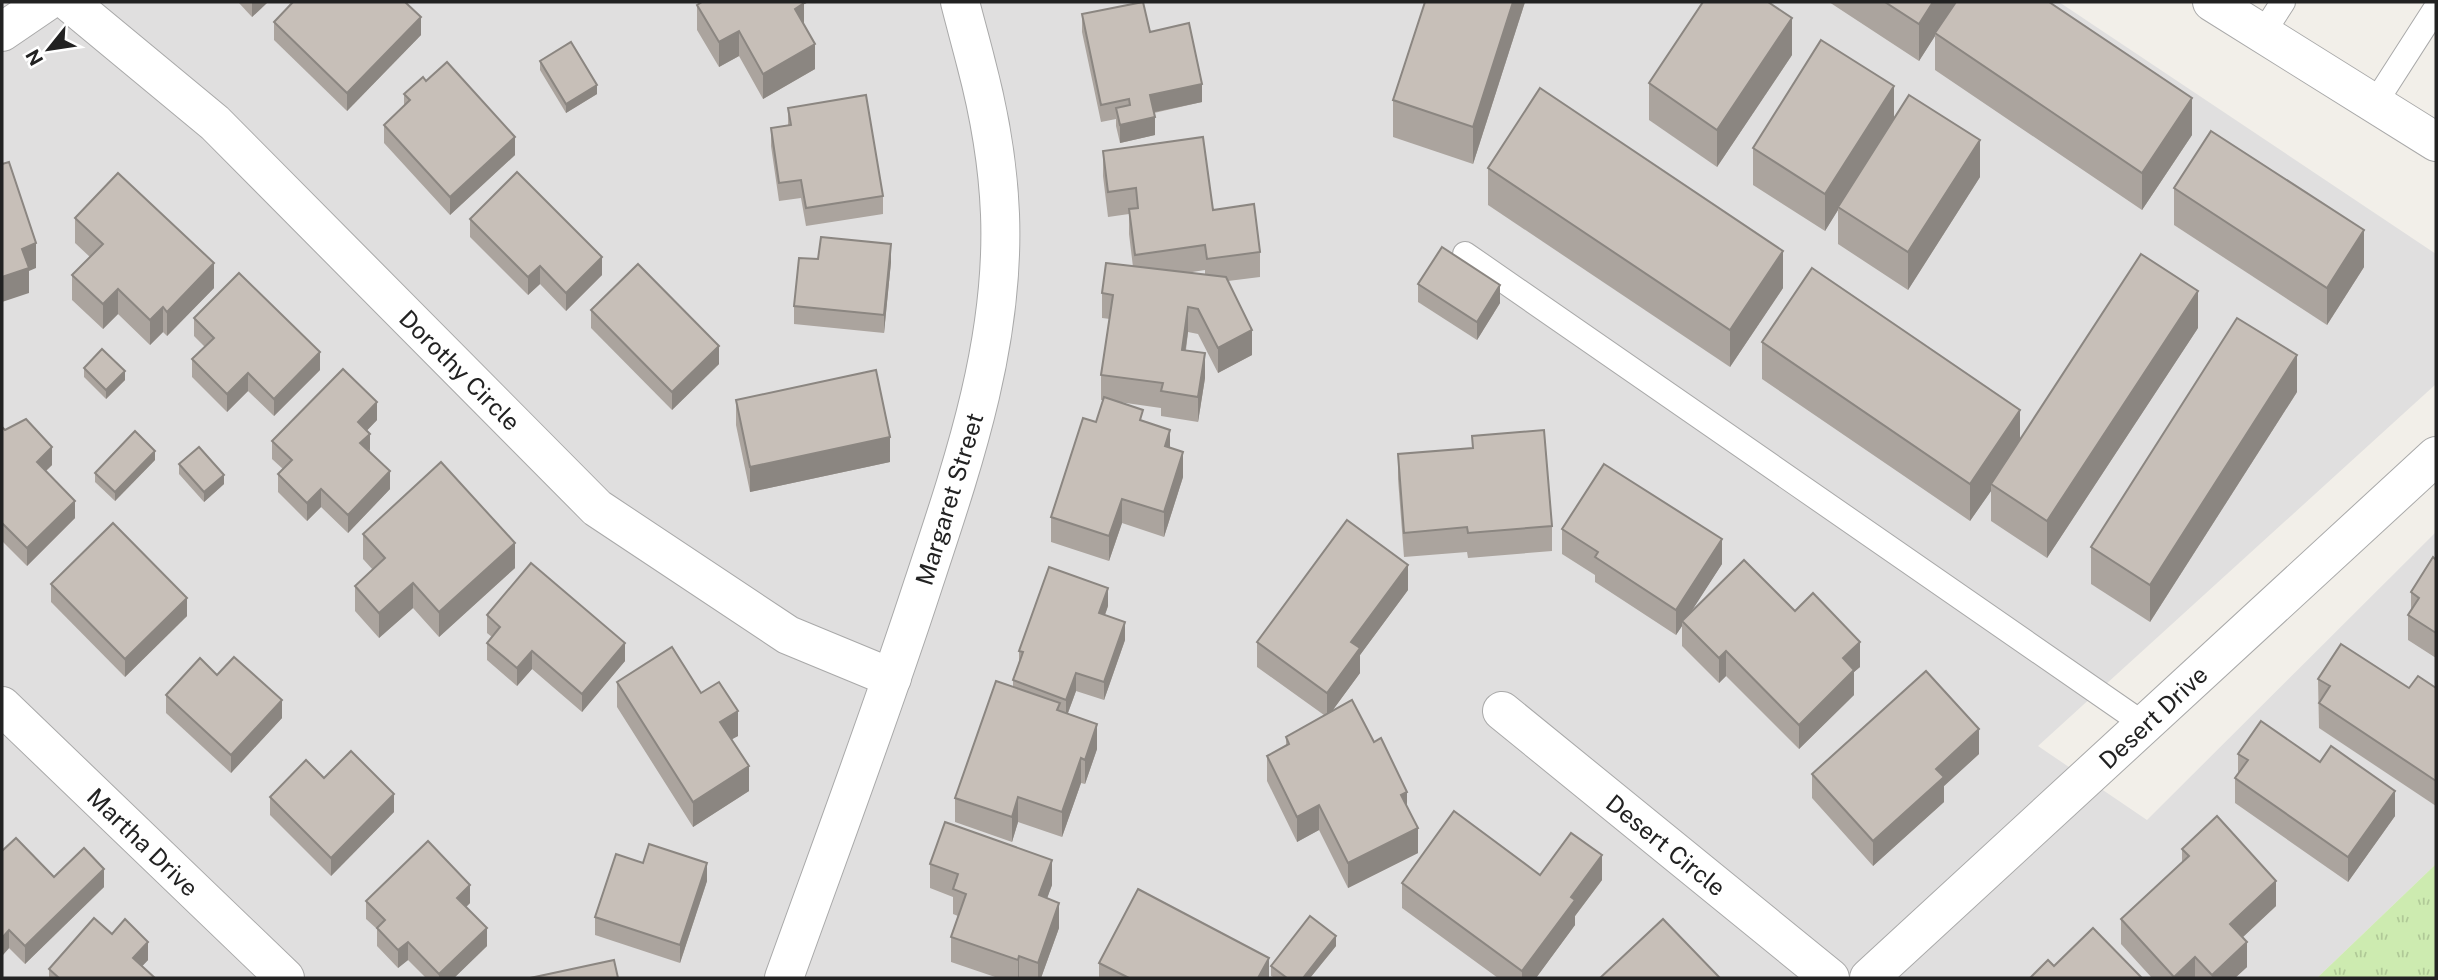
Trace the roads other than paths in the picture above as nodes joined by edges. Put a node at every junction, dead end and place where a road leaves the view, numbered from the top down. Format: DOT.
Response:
graph roads {
  1 [pos="46,2"];
  2 [pos="69,2"];
  3 [pos="960,2"];
  4 [pos="2212,2"];
  5 [pos="2283,2"];
  6 [pos="2436,8"];
  7 [pos="2,32"];
  8 [pos="2263,33"];
  9 [pos="2375,103"];
  10 [pos="2436,142"];
  11 [pos="1465,254"];
  12 [pos="2436,456"];
  13 [pos="892,678"];
  14 [pos="2,707"];
  15 [pos="1502,711"];
  16 [pos="2145,725"];
  17 [pos="285,978"];
  18 [pos="784,978"];
  19 [pos="1830,978"];
  20 [pos="1869,978"];
  1 -- 7 [label="street"];
  2 -- 13 [label="street, Dorothy Circle"];
  3 -- 13 [label="street, Margaret Street"];
  4 -- 8 [label="street"];
  5 -- 8 [label="lane"];
  6 -- 9 [label="lane"];
  8 -- 9 [label="street"];
  9 -- 10 [label="street"];
  11 -- 16 [label="lane"];
  12 -- 16 [label="street, Desert Drive"];
  13 -- 18 [label="street, Margaret Street"];
  14 -- 17 [label="street, Martha Drive"];
  15 -- 19 [label="street, Desert Circle"];
  16 -- 20 [label="street, Desert Drive"];
}
